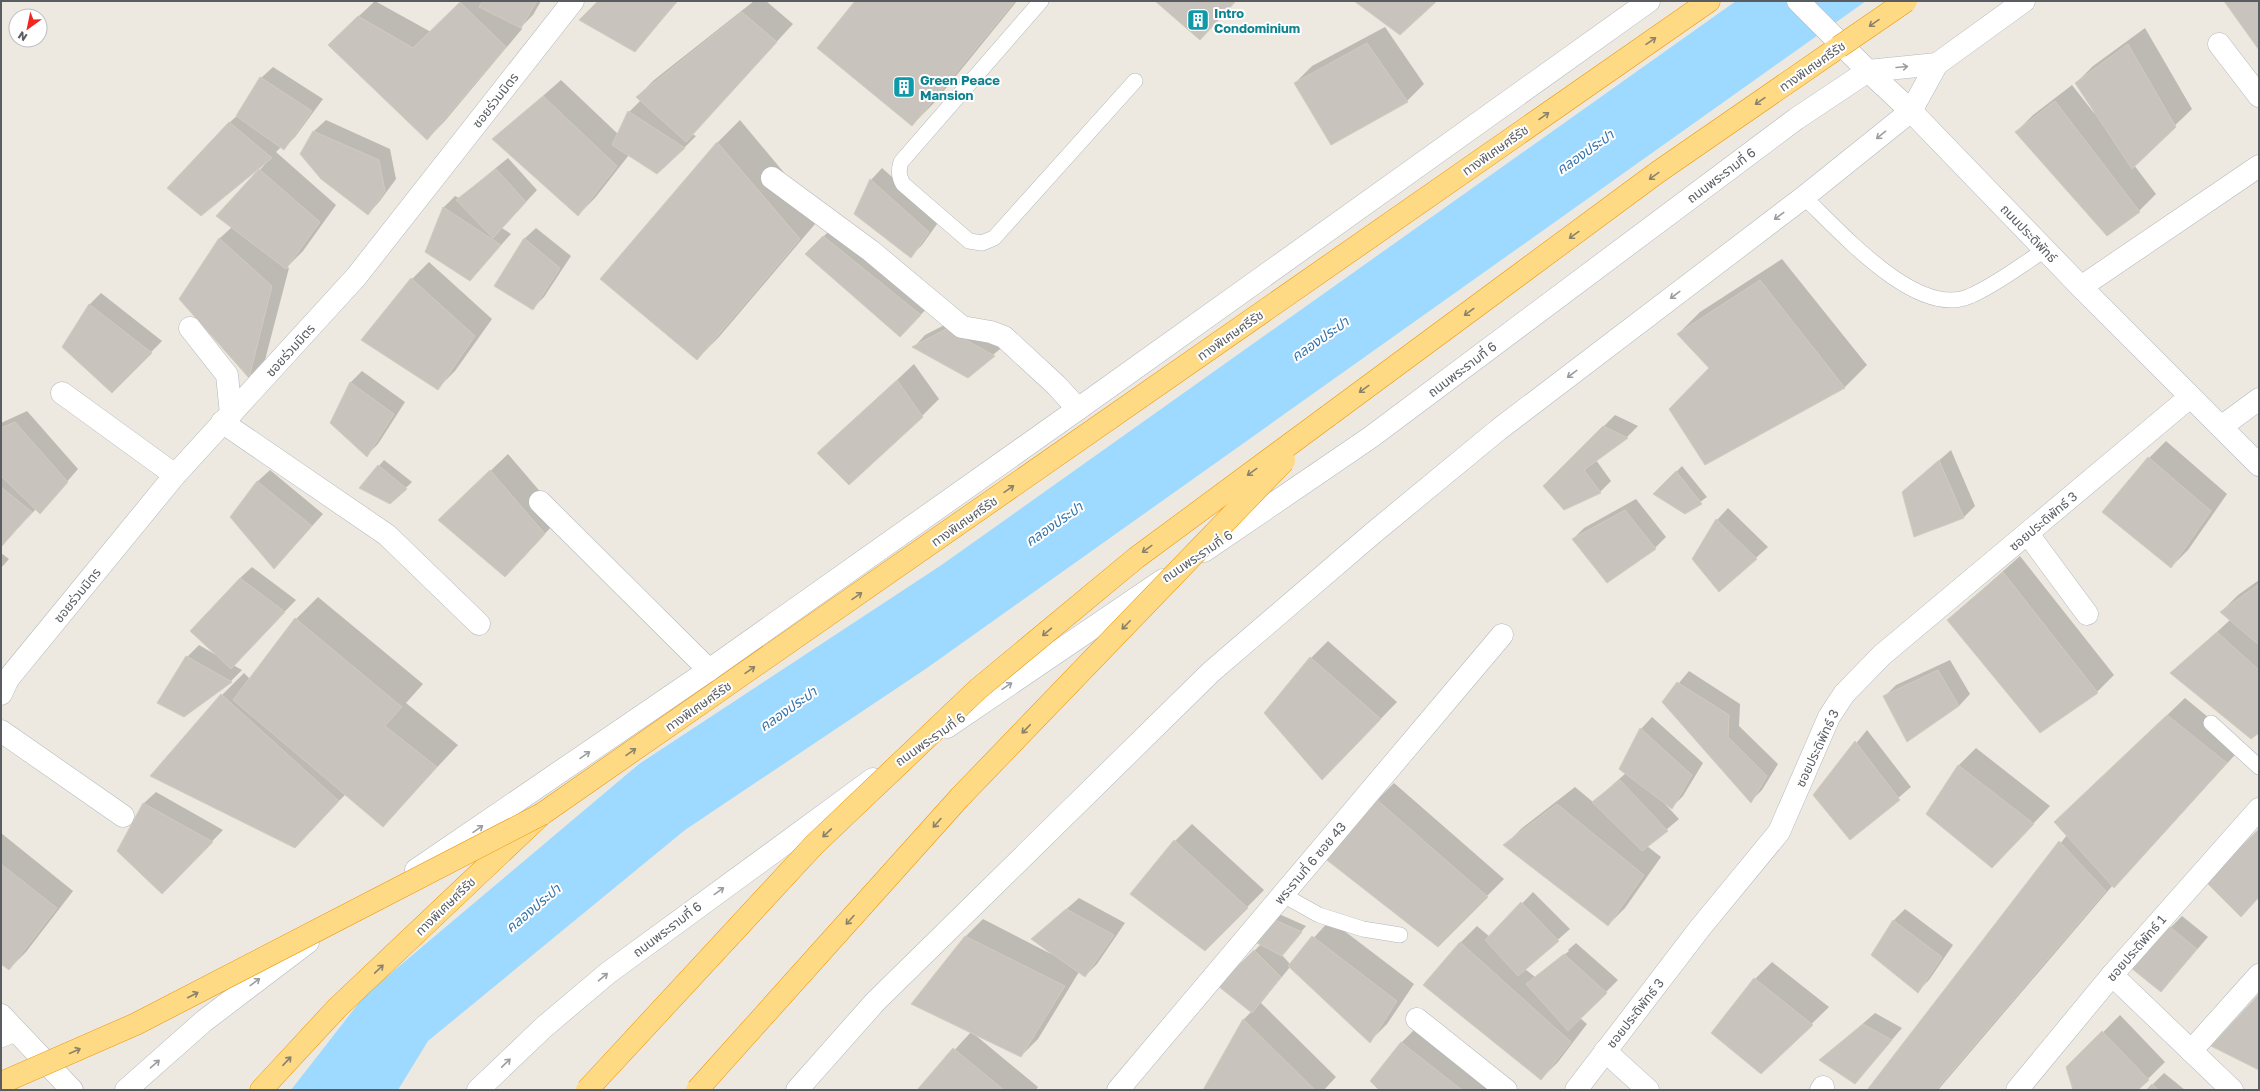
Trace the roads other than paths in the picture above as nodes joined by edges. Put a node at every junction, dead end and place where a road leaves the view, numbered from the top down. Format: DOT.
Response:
graph roads {
  1 [pos="573,1"];
  2 [pos="1040,1"];
  3 [pos="1650,1"];
  4 [pos="1709,1"];
  5 [pos="1798,1"];
  6 [pos="1906,1"];
  7 [pos="2024,1"];
  8 [pos="2219,44"];
  9 [pos="1937,64"];
  10 [pos="1868,71"];
  11 [pos="1136,81"];
  12 [pos="2259,96"];
  13 [pos="1911,111"];
  14 [pos="2259,166"];
  15 [pos="772,178"];
  16 [pos="1804,197"];
  17 [pos="2045,250"];
  18 [pos="2081,287"];
  19 [pos="190,328"];
  20 [pos="62,393"];
  21 [pos="2190,397"];
  22 [pos="2259,400"];
  23 [pos="1078,409"];
  24 [pos="1328,416"];
  25 [pos="227,418"];
  26 [pos="2221,427"];
  27 [pos="2259,465"];
  28 [pos="175,475"];
  29 [pos="540,502"];
  30 [pos="2028,534"];
  31 [pos="2087,614"];
  32 [pos="479,624"];
  33 [pos="1502,635"];
  34 [pos="709,670"];
  35 [pos="1,694"];
  36 [pos="2211,723"];
  37 [pos="1,731"];
  38 [pos="2259,767"];
  39 [pos="2259,809"];
  40 [pos="542,814"];
  41 [pos="123,816"];
  42 [pos="1283,895"];
  43 [pos="1400,936"];
  44 [pos="2112,975"];
  45 [pos="2259,975"];
  46 [pos="1,1015"];
  47 [pos="1417,1019"];
  48 [pos="10,1036"];
  49 [pos="1605,1051"];
  50 [pos="2191,1051"];
  51 [pos="1,1083"];
  52 [pos="72,1090"];
  53 [pos="126,1090"];
  54 [pos="261,1090"];
  55 [pos="478,1090"];
  56 [pos="587,1090"];
  57 [pos="697,1090"];
  58 [pos="797,1090"];
  59 [pos="1118,1090"];
  60 [pos="1506,1090"];
  61 [pos="1576,1090"];
  62 [pos="1648,1090"];
  63 [pos="2017,1090"];
  64 [pos="2232,1090"];
  1 -- 25 [label="street, ซอยร่วมมิตร"];
  2 -- 11 [label="lane"];
  3 -- 23 [label="street"];
  40 -- 4 [label="highway, ทางพิเศษศรีรัช, one-way"];
  5 -- 10 [label="street, ถนนประดิพัทธ์"];
  6 -- 24 [label="highway, ทางพิเศษศรีรัช, one-way, bridge"];
  7 -- 9 [label="street"];
  8 -- 12 [label="street"];
  10 -- 9 [label="street, ถนนพระรามที่ 6, one-way"];
  9 -- 13 [label="street"];
  10 -- 13 [label="street, ถนนประดิพัทธ์"];
  55 -- 10 [label="street, ถนนพระรามที่ 6, one-way"];
  13 -- 16 [label="street, one-way"];
  13 -- 17 [label="street, ถนนประดิพัทธ์"];
  14 -- 18 [label="street"];
  15 -- 23 [label="street"];
  16 -- 17 [label="lane"];
  16 -- 58 [label="street, one-way"];
  17 -- 18 [label="street, ถนนประดิพัทธ์"];
  18 -- 21 [label="street, ถนนประดิพัทธ์"];
  19 -- 25 [label="street"];
  20 -- 28 [label="street"];
  21 -- 26 [label="street, ถนนประดิพัทธ์"];
  21 -- 30 [label="street, ซอยประดิพัทธ์ 3"];
  22 -- 26 [label="street"];
  23 -- 34 [label="street"];
  24 -- 56 [label="highway, ทางพิเศษศรีรัช, one-way, bridge"];
  24 -- 57 [label="highway, one-way, bridge"];
  25 -- 28 [label="street, ซอยร่วมมิตร"];
  25 -- 32 [label="street"];
  26 -- 27 [label="street, ถนนประดิพัทธ์"];
  28 -- 35 [label="street, ซอยร่วมมิตร"];
  29 -- 34 [label="street"];
  30 -- 31 [label="street"];
  30 -- 49 [label="street, ซอยประดิพัทธ์ 3"];
  33 -- 42 [label="street, พระรามที่ 6 ซอย 43"];
  53 -- 34 [label="street, one-way"];
  36 -- 38 [label="lane"];
  37 -- 41 [label="street"];
  39 -- 44 [label="street, ซอยประดิพัทธ์ 1"];
  51 -- 40 [label="highway, one-way, bridge"];
  54 -- 40 [label="highway, ทางพิเศษศรีรัช, one-way, bridge"];
  42 -- 43 [label="lane"];
  42 -- 59 [label="street, พระรามที่ 6 ซอย 43"];
  44 -- 50 [label="street"];
  44 -- 63 [label="street, ซอยประดิพัทธ์ 1"];
  45 -- 50 [label="street"];
  46 -- 48 [label="street"];
  47 -- 60 [label="street"];
  48 -- 52 [label="street"];
  49 -- 61 [label="street, ซอยประดิพัทธ์ 3"];
  49 -- 62 [label="street"];
  50 -- 64 [label="street"];
}
